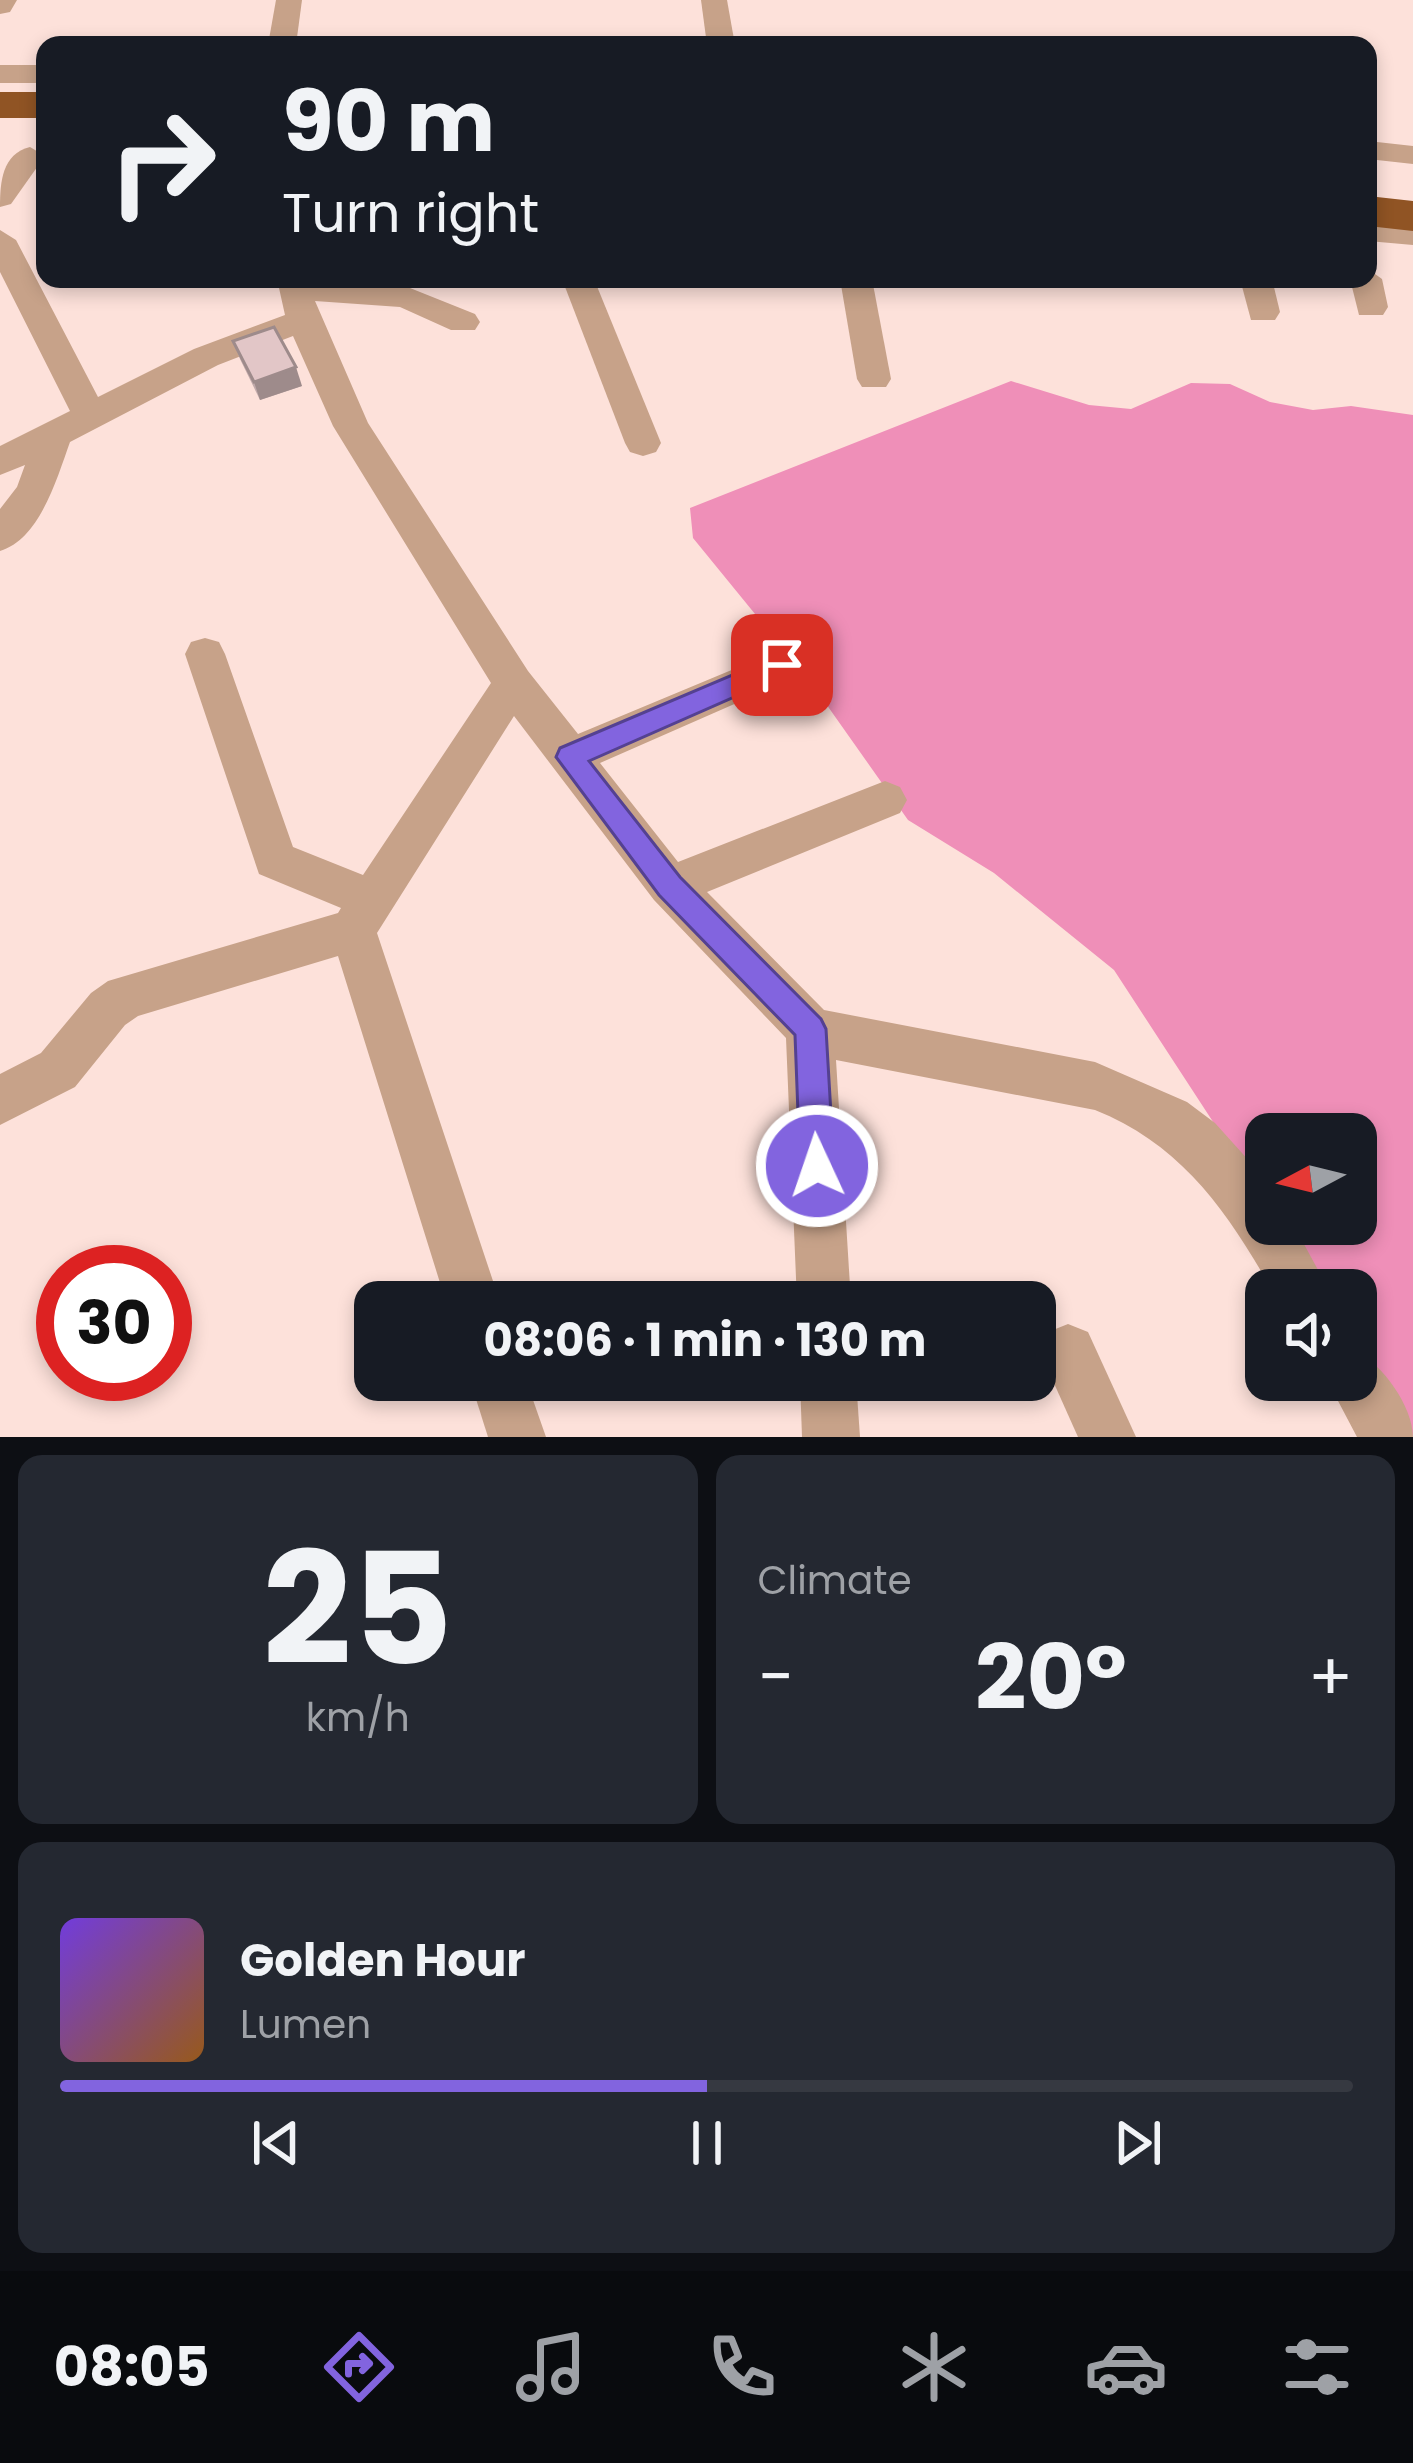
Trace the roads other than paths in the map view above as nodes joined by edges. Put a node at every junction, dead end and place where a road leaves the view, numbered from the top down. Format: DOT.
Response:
graph roads {
  1 [pos="289,0"];
  2 [pos="714,0"];
  3 [pos="283,36"];
  4 [pos="720,36"];
  5 [pos="0,74"];
  6 [pos="36,74"];
  7 [pos="0,105"];
  8 [pos="36,105"];
  9 [pos="24,148"];
  10 [pos="1377,151"];
  11 [pos="1413,154"];
  12 [pos="1377,191"];
  13 [pos="1413,195"];
  14 [pos="0,197"];
  15 [pos="1377,212"];
  16 [pos="1413,216"];
  17 [pos="1377,232"];
  18 [pos="1413,235"];
  19 [pos="0,240"];
  20 [pos="582,288"];
  21 [pos="858,288"];
  22 [pos="298,296"];
  23 [pos="463,322"];
  24 [pos="874,379"];
  25 [pos="90,416"];
  26 [pos="54,435"];
  27 [pos="643,443"];
  28 [pos="0,462"];
  29 [pos="0,538"];
  30 [pos="205,654"];
  31 [pos="782,665"];
  32 [pos="513,683"];
  33 [pos="570,757"];
  34 [pos="885,800"];
  35 [pos="670,886"];
  36 [pos="364,916"];
  37 [pos="810,1029"];
  38 [pos="0,1100"];
  39 [pos="1290,1269"];
  40 [pos="467,1281"];
  41 [pos="823,1281"];
  42 [pos="1067,1352"];
  43 [pos="505,1401"];
  44 [pos="829,1401"];
  45 [pos="1368,1401"];
  46 [pos="517,1437"];
  47 [pos="831,1437"];
  48 [pos="1107,1437"];
  49 [pos="1389,1437"];
  1 -- 3 [label="street"];
  2 -- 4 [label="street"];
  5 -- 6 [label="street"];
  7 -- 8 [label="highway"];
  9 -- 14 [label="street"];
  10 -- 11 [label="street"];
  12 -- 13 [label="highway"];
  15 -- 16 [label="highway"];
  17 -- 18 [label="street"];
  19 -- 25 [label="street"];
  20 -- 27 [label="street"];
  21 -- 24 [label="street"];
  22 -- 23 [label="street"];
  22 -- 25 [label="street"];
  22 -- 32 [label="street"];
  25 -- 26 [label="street"];
  26 -- 28 [label="street"];
  26 -- 29 [label="street"];
  30 -- 36 [label="street"];
  31 -- 33 [label="street"];
  32 -- 33 [label="street"];
  32 -- 36 [label="street"];
  33 -- 35 [label="street"];
  34 -- 35 [label="street"];
  35 -- 37 [label="street"];
  36 -- 38 [label="street"];
  36 -- 40 [label="street"];
  37 -- 39 [label="street"];
  37 -- 41 [label="street"];
  42 -- 48 [label="street"];
  43 -- 46 [label="street"];
  44 -- 47 [label="street"];
  45 -- 49 [label="street"];
}
